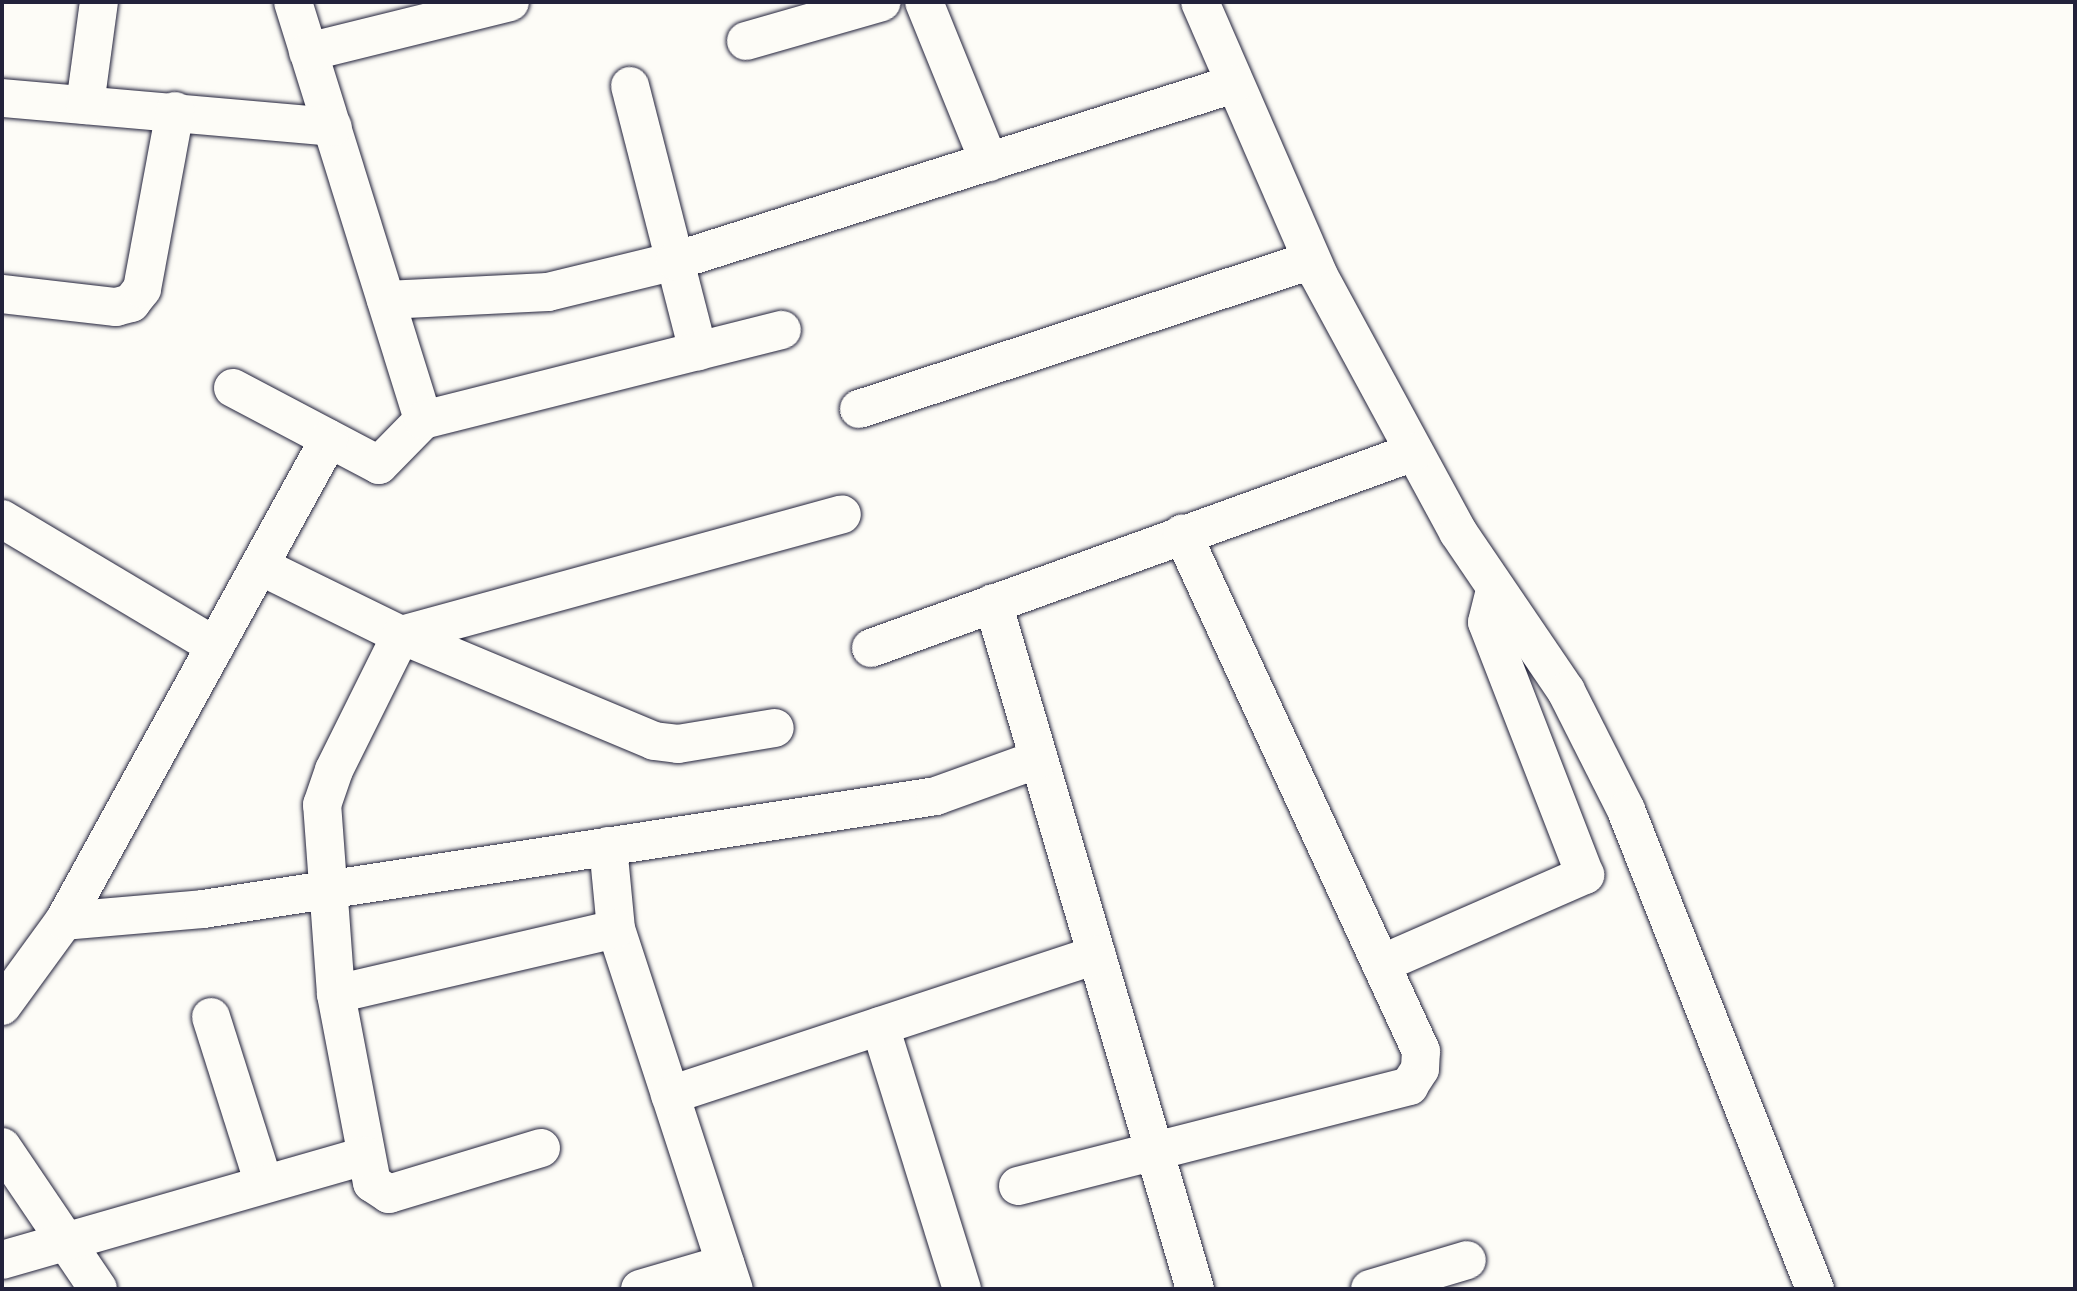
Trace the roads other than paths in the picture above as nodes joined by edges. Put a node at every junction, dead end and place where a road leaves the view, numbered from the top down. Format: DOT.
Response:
graph roads {
  1 [pos="99,2"];
  2 [pos="293,2"];
  3 [pos="510,2"];
  4 [pos="882,2"];
  5 [pos="924,2"];
  6 [pos="1200,2"];
  7 [pos="746,41"];
  8 [pos="308,52"];
  9 [pos="1234,83"];
  10 [pos="629,86"];
  11 [pos="2,98"];
  12 [pos="85,105"];
  13 [pos="175,111"];
  14 [pos="332,127"];
  15 [pos="989,162"];
  16 [pos="1311,260"];
  17 [pos="675,261"];
  18 [pos="2,294"];
  19 [pos="386,300"];
  20 [pos="782,330"];
  21 [pos="698,351"];
  22 [pos="233,388"];
  23 [pos="859,410"];
  24 [pos="423,420"];
  25 [pos="329,439"];
  26 [pos="1414,452"];
  27 [pos="842,513"];
  28 [pos="2,519"];
  29 [pos="1182,533"];
  30 [pos="260,566"];
  31 [pos="1495,590"];
  32 [pos="993,603"];
  33 [pos="401,635"];
  34 [pos="215,646"];
  35 [pos="871,648"];
  36 [pos="775,728"];
  37 [pos="1039,759"];
  38 [pos="608,846"];
  39 [pos="326,890"];
  40 [pos="64,920"];
  41 [pos="616,929"];
  42 [pos="1097,955"];
  43 [pos="1381,964"];
  44 [pos="336,994"];
  45 [pos="2,1006"];
  46 [pos="211,1017"];
  47 [pos="880,1026"];
  48 [pos="670,1095"];
  49 [pos="2,1147"];
  50 [pos="541,1147"];
  51 [pos="1154,1151"];
  52 [pos="365,1156"];
  53 [pos="264,1184"];
  54 [pos="1017,1186"];
  55 [pos="68,1239"];
  56 [pos="2,1260"];
  57 [pos="1467,1261"];
  58 [pos="729,1277"];
  59 [pos="98,1289"];
  60 [pos="640,1289"];
  61 [pos="962,1289"];
  62 [pos="1195,1289"];
  63 [pos="1370,1289"];
  64 [pos="1815,1289"];
  1 -- 12 [label="street"];
  2 -- 8 [label="street"];
  3 -- 8 [label="street"];
  4 -- 7 [label="street"];
  5 -- 15 [label="street"];
  6 -- 9 [label="street"];
  8 -- 14 [label="street"];
  9 -- 15 [label="street"];
  9 -- 16 [label="street"];
  10 -- 17 [label="street"];
  11 -- 12 [label="street"];
  12 -- 13 [label="street"];
  13 -- 14 [label="street"];
  13 -- 18 [label="street"];
  14 -- 19 [label="street"];
  15 -- 17 [label="street"];
  16 -- 23 [label="street"];
  16 -- 26 [label="street"];
  17 -- 19 [label="street"];
  17 -- 21 [label="street"];
  19 -- 24 [label="street"];
  20 -- 21 [label="street"];
  21 -- 24 [label="street"];
  22 -- 25 [label="street"];
  24 -- 25 [label="street"];
  25 -- 30 [label="street"];
  26 -- 29 [label="street"];
  26 -- 31 [label="street"];
  27 -- 33 [label="street"];
  28 -- 34 [label="street"];
  29 -- 32 [label="street"];
  29 -- 43 [label="street"];
  30 -- 33 [label="street"];
  30 -- 34 [label="street"];
  31 -- 43 [label="street"];
  31 -- 64 [label="street"];
  32 -- 35 [label="street"];
  32 -- 37 [label="street"];
  33 -- 36 [label="street"];
  33 -- 39 [label="street"];
  34 -- 40 [label="street"];
  37 -- 38 [label="street"];
  37 -- 42 [label="street"];
  38 -- 39 [label="street"];
  38 -- 41 [label="street"];
  39 -- 40 [label="street"];
  39 -- 44 [label="street"];
  40 -- 45 [label="street"];
  41 -- 44 [label="street"];
  41 -- 48 [label="street"];
  42 -- 47 [label="street"];
  42 -- 51 [label="street"];
  43 -- 51 [label="street"];
  44 -- 52 [label="street"];
  46 -- 53 [label="street"];
  47 -- 48 [label="street"];
  47 -- 61 [label="street"];
  48 -- 58 [label="street"];
  49 -- 55 [label="street"];
  50 -- 52 [label="street"];
  51 -- 54 [label="street"];
  51 -- 62 [label="street"];
  52 -- 53 [label="street"];
  53 -- 55 [label="street"];
  55 -- 56 [label="street"];
  55 -- 59 [label="street"];
  57 -- 63 [label="street"];
  58 -- 60 [label="street"];
}
